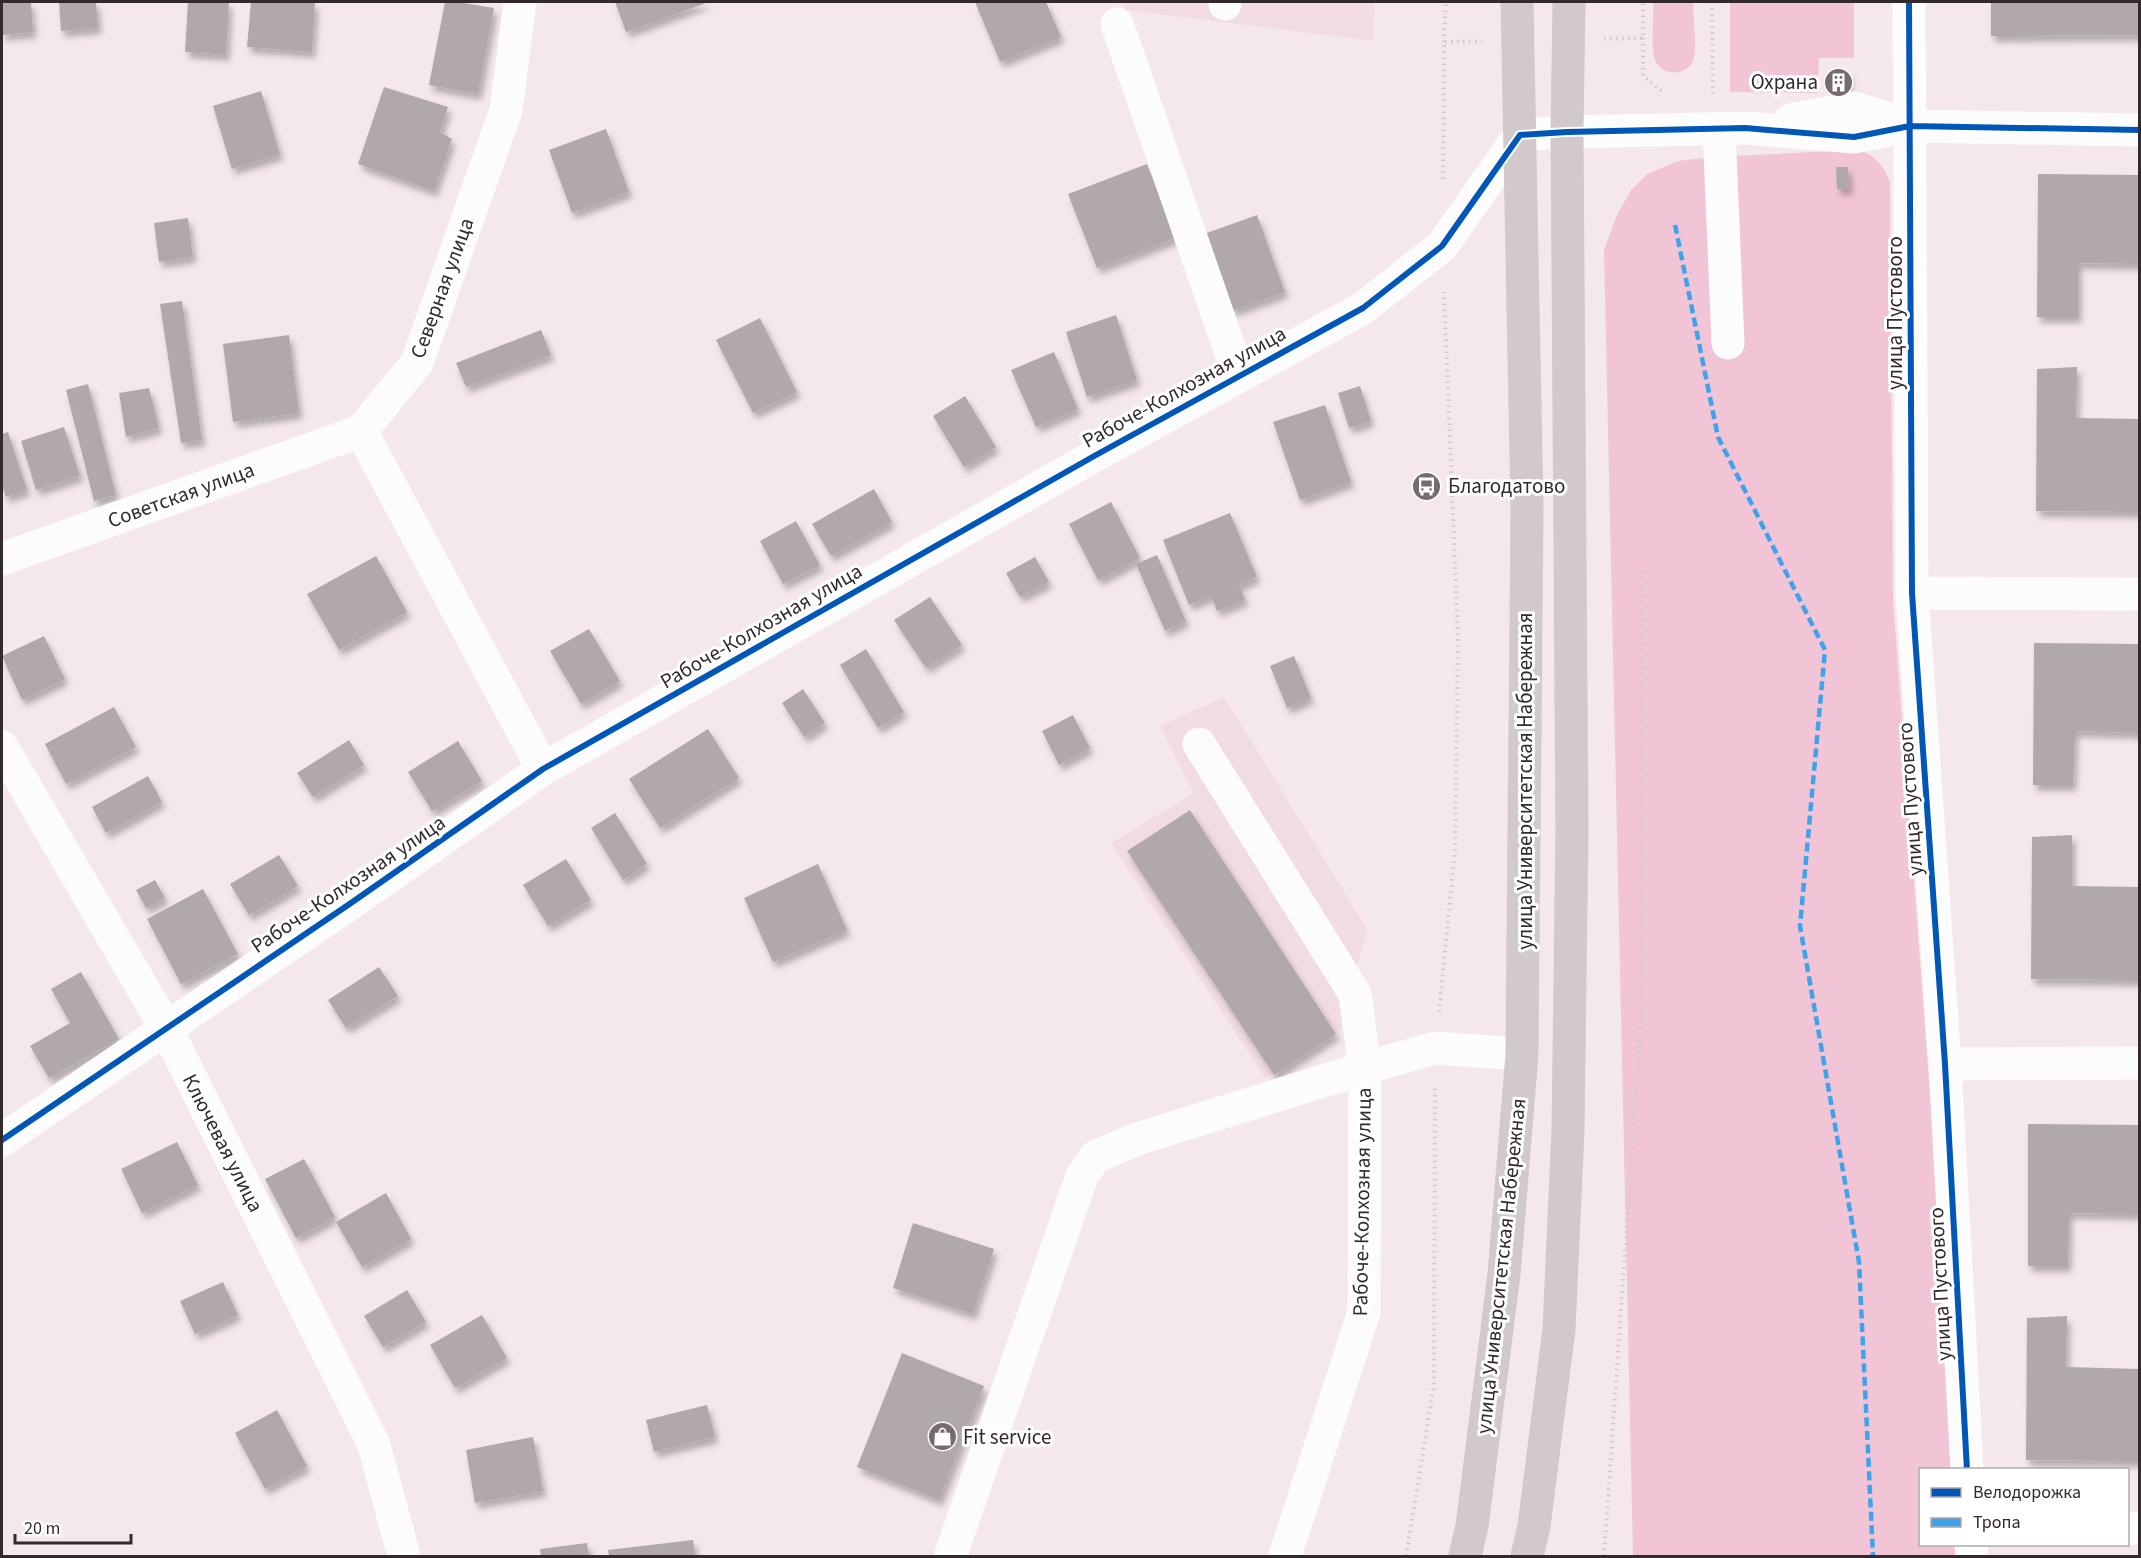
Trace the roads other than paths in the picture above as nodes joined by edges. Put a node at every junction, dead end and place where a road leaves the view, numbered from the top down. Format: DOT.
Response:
graph roads {
  1 [pos="520,2"];
  2 [pos="1517,2"];
  3 [pos="1569,2"];
  4 [pos="1910,2"];
  5 [pos="1117,24"];
  6 [pos="1726,119"];
  7 [pos="1910,126"];
  8 [pos="2139,130"];
  9 [pos="1567,132"];
  10 [pos="1520,135"];
  11 [pos="1728,343"];
  12 [pos="1239,376"];
  13 [pos="361,431"];
  14 [pos="2,559"];
  15 [pos="1912,593"];
  16 [pos="2139,594"];
  17 [pos="1199,744"];
  18 [pos="2,747"];
  19 [pos="543,769"];
  20 [pos="166,1028"];
  21 [pos="1522,1054"];
  22 [pos="2139,1063"];
  23 [pos="1945,1064"];
  24 [pos="1365,1068"];
  25 [pos="2,1140"];
  26 [pos="1967,1468"];
  27 [pos="951,1554"];
  28 [pos="404,1557"];
  29 [pos="1285,1557"];
  30 [pos="1465,1557"];
  31 [pos="1527,1557"];
  1 -- 13 [label="street, Северная улица"];
  2 -- 10 [label="main road, улица Университетская Набережная"];
  3 -- 9 [label="main road"];
  4 -- 7 [label="street, улица Пустового"];
  5 -- 12 [label="street"];
  6 -- 7 [label="street"];
  6 -- 9 [label="street"];
  6 -- 11 [label="street"];
  7 -- 8 [label="street"];
  7 -- 15 [label="street, улица Пустового"];
  9 -- 10 [label="street"];
  9 -- 31 [label="main road"];
  10 -- 12 [label="street, Рабоче-Колхозная улица"];
  10 -- 21 [label="main road, улица Университетская Набережная"];
  12 -- 19 [label="street, Рабоче-Колхозная улица"];
  13 -- 14 [label="street, Советская улица"];
  13 -- 19 [label="street"];
  15 -- 16 [label="street"];
  15 -- 23 [label="street, улица Пустового"];
  17 -- 24 [label="street"];
  18 -- 20 [label="street, Ключевая улица"];
  19 -- 20 [label="street, Рабоче-Колхозная улица"];
  20 -- 25 [label="street, Рабоче-Колхозная улица"];
  20 -- 28 [label="street, Ключевая улица"];
  21 -- 24 [label="street, Рабоче-Колхозная улица"];
  21 -- 30 [label="main road, улица Университетская Набережная"];
  22 -- 23 [label="street"];
  23 -- 26 [label="street, улица Пустового"];
  24 -- 27 [label="street"];
  24 -- 29 [label="street, Рабоче-Колхозная улица"];
}
